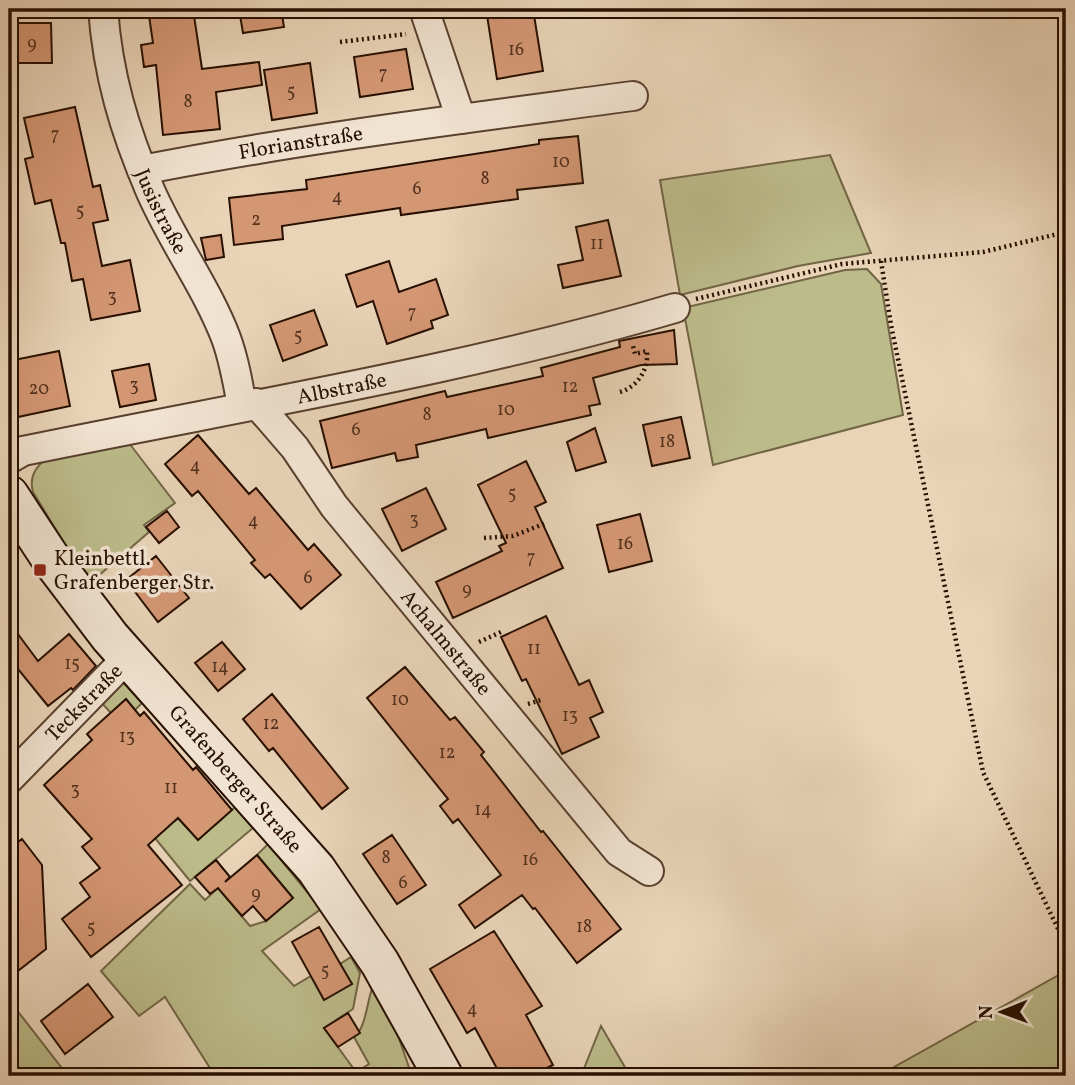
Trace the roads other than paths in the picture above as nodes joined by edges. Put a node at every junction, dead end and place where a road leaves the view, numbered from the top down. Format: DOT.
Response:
graph roads {
  1 [pos="103,9"];
  2 [pos="428,20"];
  3 [pos="633,96"];
  4 [pos="461,119"];
  5 [pos="142,170"];
  6 [pos="675,308"];
  7 [pos="249,405"];
  8 [pos="9,459"];
  9 [pos="9,495"];
  10 [pos="128,657"];
  11 [pos="14,763"];
  12 [pos="649,871"];
  13 [pos="443,1076"];
  1 -- 5 [label="street, Jusistraße"];
  2 -- 4 [label="street"];
  3 -- 4 [label="street, Florianstraße"];
  4 -- 5 [label="street, Florianstraße"];
  5 -- 7 [label="street, Jusistraße"];
  6 -- 7 [label="street, Albstraße"];
  7 -- 8 [label="street, Albstraße"];
  7 -- 12 [label="street, Achalmstraße"];
  9 -- 10 [label="street, Grafenberger Straße"];
  10 -- 11 [label="street, Teckstraße"];
  10 -- 13 [label="street, Grafenberger Straße"];
}
